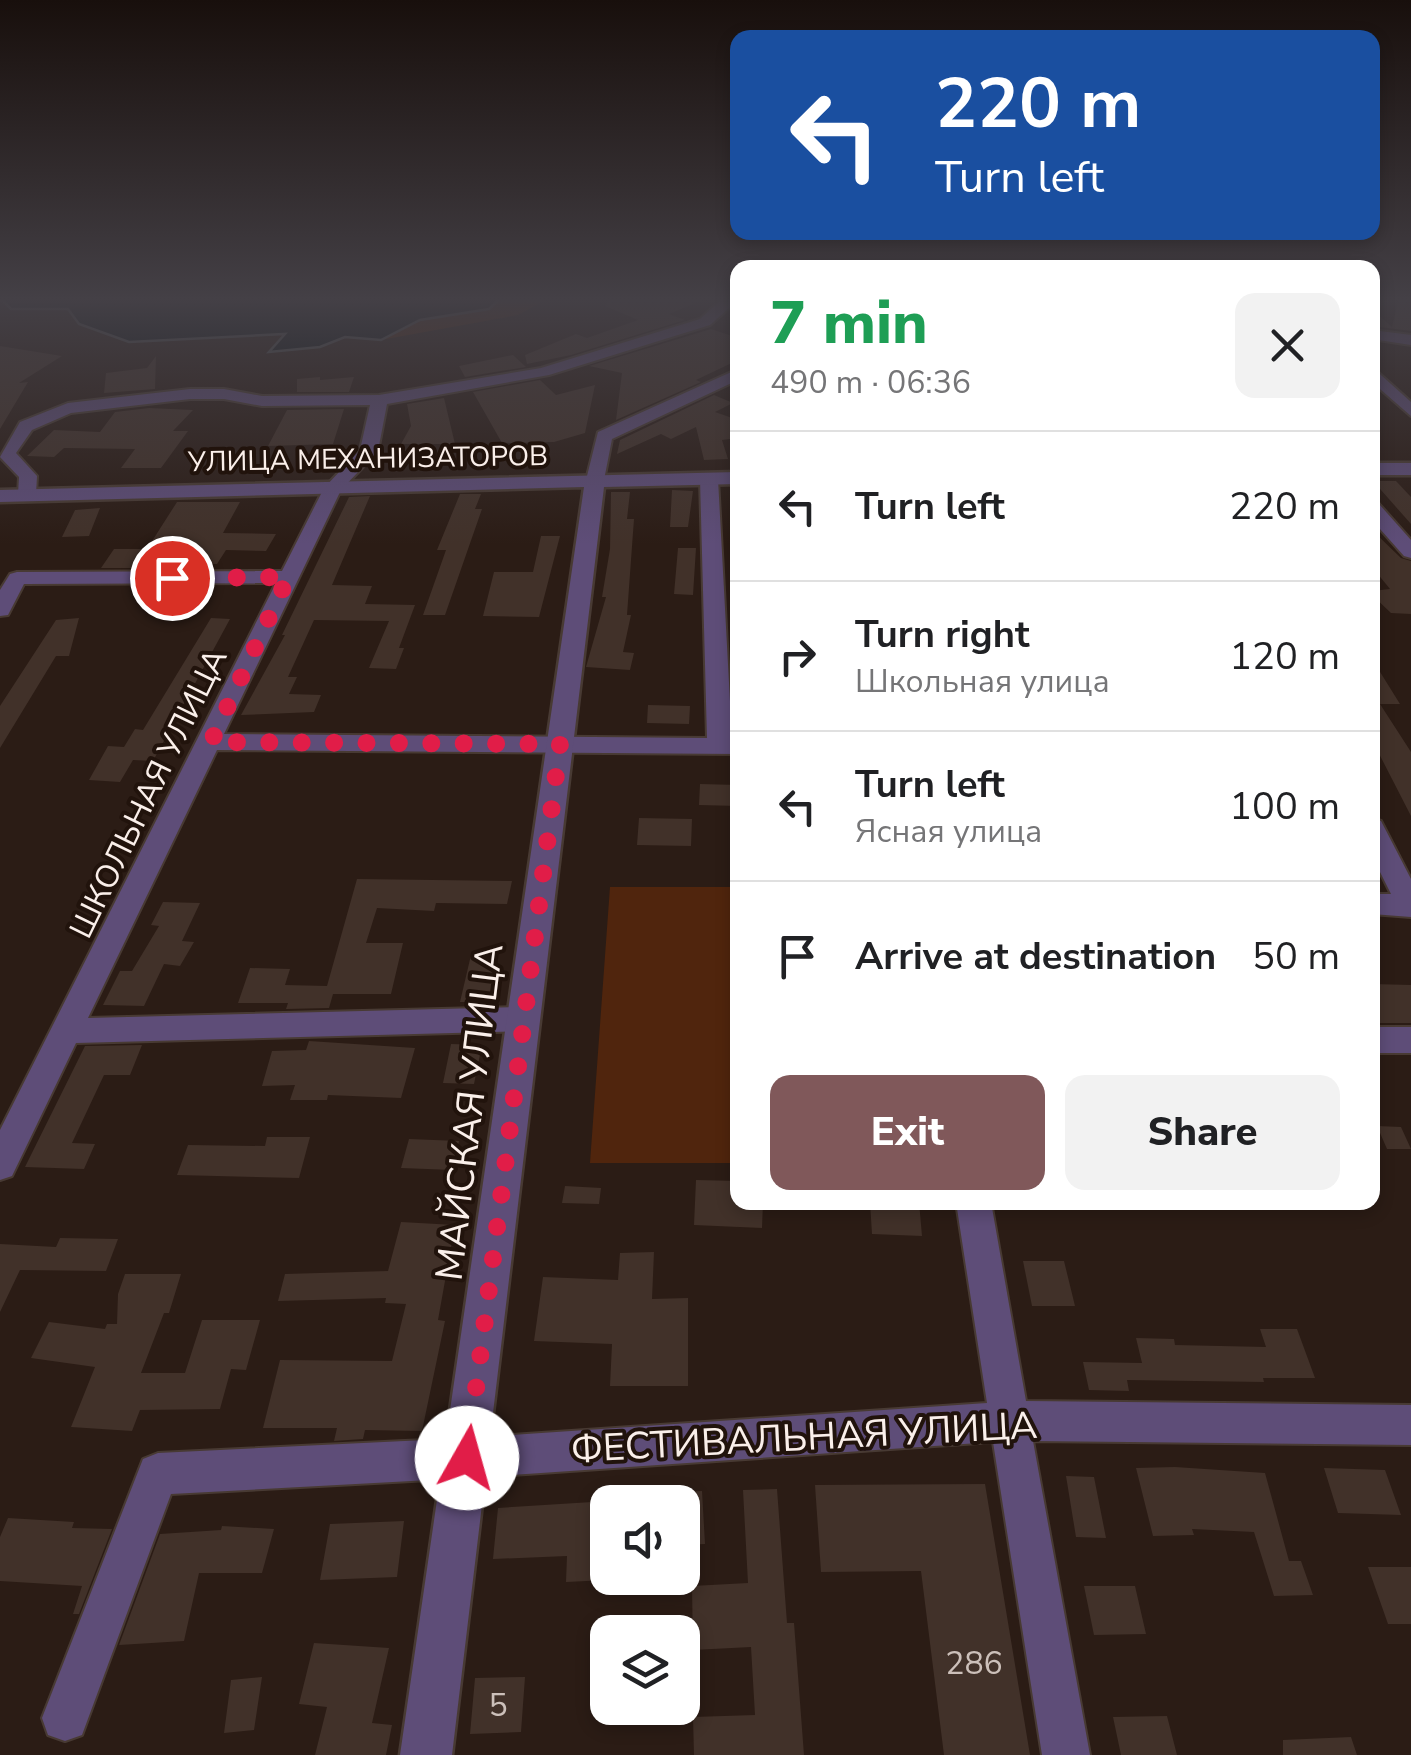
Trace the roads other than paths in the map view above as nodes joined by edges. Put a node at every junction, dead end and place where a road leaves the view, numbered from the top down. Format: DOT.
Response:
graph roads {
  1 [pos="491,380"];
  2 [pos="725,380"];
  3 [pos="1380,382"];
  4 [pos="379,400"];
  5 [pos="1411,412"];
  6 [pos="1411,469"];
  7 [pos="1380,470"];
  8 [pos="730,478"];
  9 [pos="710,479"];
  10 [pos="595,480"];
  11 [pos="332,488"];
  12 [pos="27,494"];
  13 [pos="0,496"];
  14 [pos="1380,517"];
  15 [pos="1411,552"];
  16 [pos="288,577"];
  17 [pos="0,610"];
  18 [pos="211,742"];
  19 [pos="560,744"];
  20 [pos="729,746"];
  21 [pos="1380,843"];
  22 [pos="1380,904"];
  23 [pos="1411,906"];
  24 [pos="524,1019"];
  25 [pos="68,1032"];
  26 [pos="1380,1040"];
  27 [pos="1411,1040"];
  28 [pos="0,1166"];
  29 [pos="974,1210"];
  30 [pos="1010,1421"];
  31 [pos="1411,1425"];
  32 [pos="467,1458"];
  33 [pos="65,1718"];
  34 [pos="426,1755"];
  35 [pos="1066,1755"];
  1 -- 4 [label="street"];
  2 -- 10 [label="street"];
  3 -- 5 [label="street"];
  4 -- 11 [label="street, ШКОЛЬНАЯ УЛИЦА"];
  4 -- 12 [label="street"];
  6 -- 7 [label="street"];
  8 -- 9 [label="street, УЛИЦА МЕХАНИЗАТОРОВ"];
  9 -- 10 [label="street, УЛИЦА МЕХАНИЗАТОРОВ"];
  9 -- 20 [label="street"];
  10 -- 11 [label="street, УЛИЦА МЕХАНИЗАТОРОВ"];
  10 -- 19 [label="street, МАЙСКАЯ УЛИЦА"];
  11 -- 12 [label="street, УЛИЦА МЕХАНИЗАТОРОВ"];
  11 -- 16 [label="street, ШКОЛЬНАЯ УЛИЦА"];
  12 -- 13 [label="street, УЛИЦА МЕХАНИЗАТОРОВ"];
  14 -- 15 [label="street"];
  16 -- 17 [label="street"];
  16 -- 18 [label="street, ШКОЛЬНАЯ УЛИЦА"];
  18 -- 19 [label="street"];
  18 -- 25 [label="street, ШКОЛЬНАЯ УЛИЦА"];
  19 -- 20 [label="street"];
  19 -- 24 [label="street, МАЙСКАЯ УЛИЦА"];
  21 -- 23 [label="street"];
  22 -- 23 [label="street"];
  24 -- 25 [label="street"];
  24 -- 32 [label="street, МАЙСКАЯ УЛИЦА"];
  25 -- 28 [label="street, ШКОЛЬНАЯ УЛИЦА"];
  26 -- 27 [label="street"];
  29 -- 30 [label="street"];
  30 -- 31 [label="street, ФЕСТИВАЛЬНАЯ УЛИЦА"];
  30 -- 32 [label="street, ФЕСТИВАЛЬНАЯ УЛИЦА"];
  30 -- 35 [label="street"];
  32 -- 33 [label="street, ФЕСТИВАЛЬНАЯ УЛИЦА"];
  32 -- 34 [label="street, МАЙСКАЯ УЛИЦА"];
}
